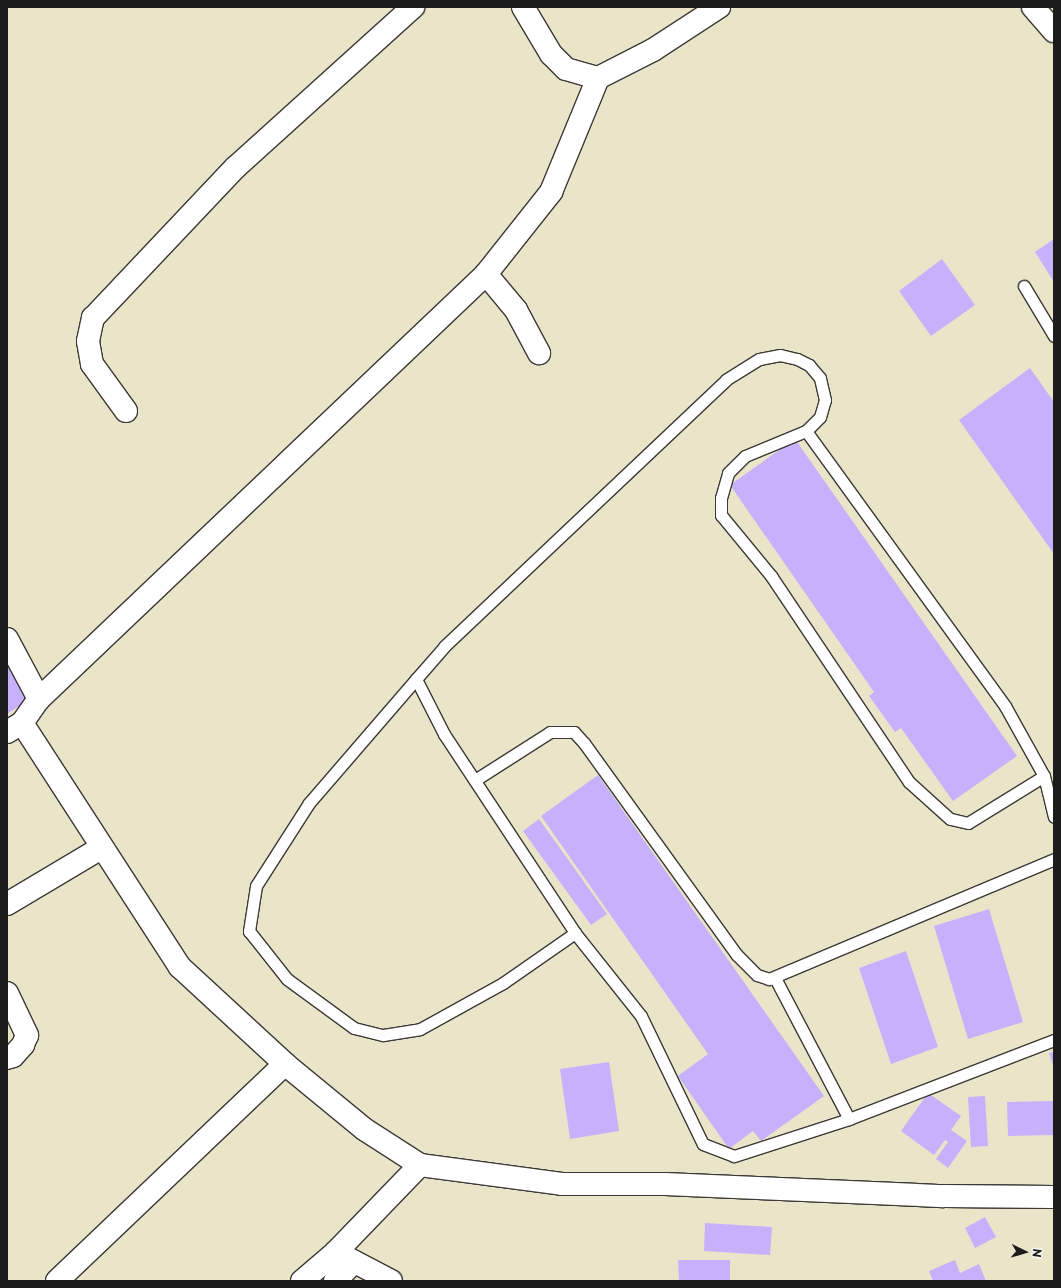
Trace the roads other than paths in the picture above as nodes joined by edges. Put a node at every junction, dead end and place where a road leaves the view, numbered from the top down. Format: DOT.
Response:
graph roads {
  1 [pos="413,7"];
  2 [pos="523,7"];
  3 [pos="718,7"];
  4 [pos="1033,7"];
  5 [pos="1054,31"];
  6 [pos="598,78"];
  7 [pos="486,274"];
  8 [pos="1024,286"];
  9 [pos="1054,336"];
  10 [pos="539,353"];
  11 [pos="126,411"];
  12 [pos="806,431"];
  13 [pos="7,639"];
  14 [pos="416,679"];
  15 [pos="39,699"];
  16 [pos="15,728"];
  17 [pos="1044,776"];
  18 [pos="475,780"];
  19 [pos="1054,817"];
  20 [pos="101,848"];
  21 [pos="1054,859"];
  22 [pos="7,904"];
  23 [pos="575,933"];
  24 [pos="775,978"];
  25 [pos="7,993"];
  26 [pos="1054,1040"];
  27 [pos="7,1058"];
  28 [pos="285,1064"];
  29 [pos="849,1119"];
  30 [pos="420,1165"];
  31 [pos="1054,1197"];
  32 [pos="345,1257"];
  33 [pos="57,1281"];
  34 [pos="302,1281"];
  35 [pos="336,1281"];
  36 [pos="391,1281"];
  1 -- 11 [label="street"];
  2 -- 6 [label="street"];
  3 -- 6 [label="street"];
  4 -- 5 [label="street"];
  6 -- 7 [label="street"];
  7 -- 10 [label="street"];
  7 -- 15 [label="street"];
  8 -- 9 [label="lane"];
  12 -- 14 [label="lane"];
  12 -- 17 [label="lane"];
  12 -- 17 [label="lane"];
  13 -- 15 [label="street"];
  14 -- 18 [label="lane"];
  14 -- 23 [label="lane"];
  15 -- 16 [label="street"];
  16 -- 20 [label="street"];
  17 -- 19 [label="lane"];
  18 -- 23 [label="lane"];
  18 -- 24 [label="lane"];
  20 -- 22 [label="street"];
  20 -- 28 [label="street"];
  21 -- 24 [label="lane"];
  23 -- 29 [label="lane"];
  24 -- 29 [label="lane"];
  25 -- 27 [label="street"];
  26 -- 29 [label="lane"];
  28 -- 30 [label="street"];
  28 -- 33 [label="street"];
  30 -- 31 [label="street"];
  30 -- 32 [label="street"];
  32 -- 34 [label="street"];
  32 -- 35 [label="street"];
  32 -- 36 [label="street"];
}
